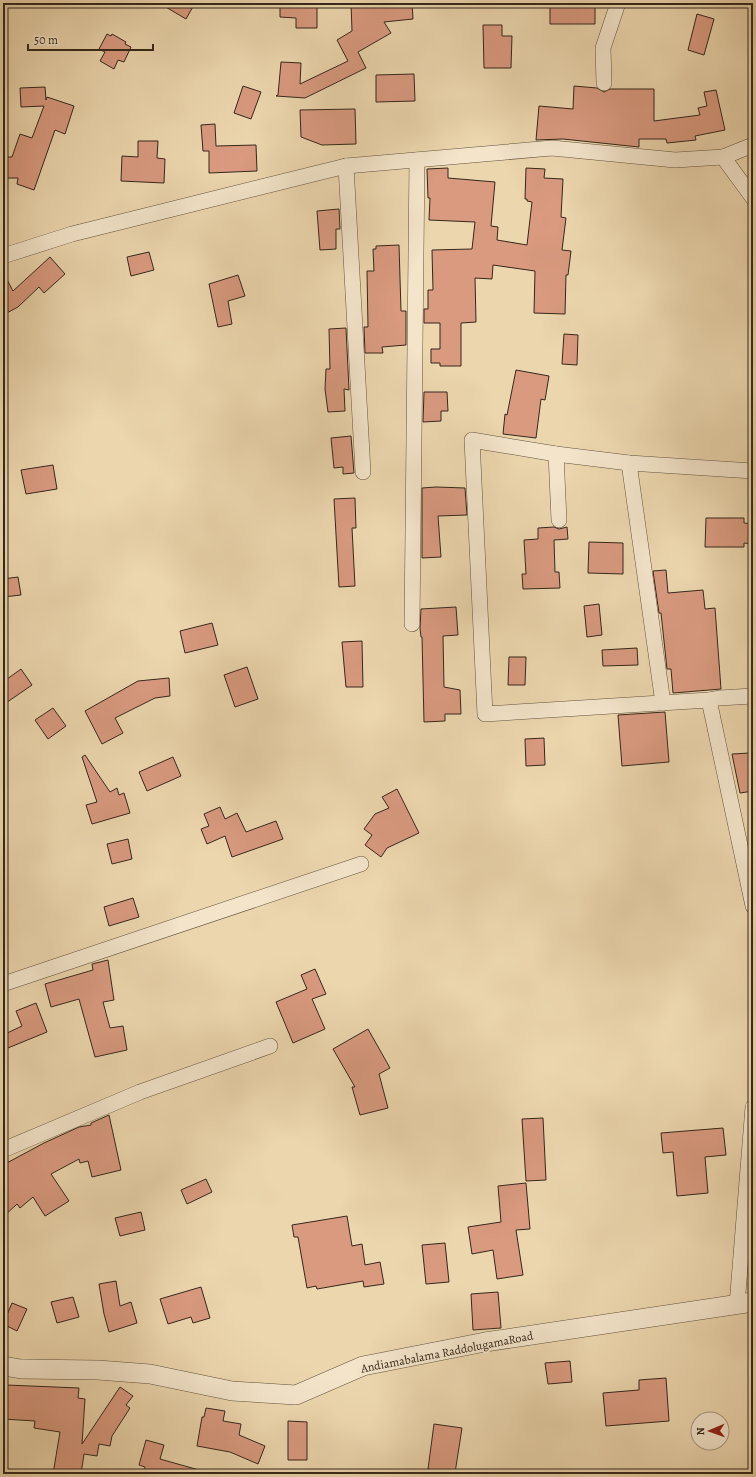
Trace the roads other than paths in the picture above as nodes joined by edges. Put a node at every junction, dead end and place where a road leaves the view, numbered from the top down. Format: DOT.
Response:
graph roads {
  1 [pos="618,3"];
  2 [pos="604,83"];
  3 [pos="753,145"];
  4 [pos="723,157"];
  5 [pos="417,160"];
  6 [pos="346,166"];
  7 [pos="753,198"];
  8 [pos="3,256"];
  9 [pos="556,454"];
  10 [pos="629,463"];
  11 [pos="753,471"];
  12 [pos="362,472"];
  13 [pos="559,520"];
  14 [pos="412,624"];
  15 [pos="753,696"];
  16 [pos="709,700"];
  17 [pos="663,703"];
  18 [pos="361,864"];
  19 [pos="753,906"];
  20 [pos="3,984"];
  21 [pos="270,1046"];
  22 [pos="753,1107"];
  23 [pos="3,1150"];
  24 [pos="745,1303"];
  25 [pos="3,1366"];
  1 -- 2 [label="street"];
  3 -- 4 [label="street"];
  4 -- 5 [label="street"];
  4 -- 7 [label="street"];
  5 -- 6 [label="street"];
  5 -- 14 [label="street"];
  6 -- 8 [label="street"];
  6 -- 12 [label="street"];
  9 -- 10 [label="street"];
  9 -- 13 [label="street"];
  9 -- 17 [label="street"];
  10 -- 11 [label="street"];
  10 -- 17 [label="street"];
  15 -- 16 [label="street"];
  16 -- 17 [label="street"];
  16 -- 19 [label="street"];
  18 -- 20 [label="street"];
  21 -- 23 [label="street"];
  22 -- 24 [label="street"];
  24 -- 25 [label="street, Andiamabalama RaddolugamaRoad"];
}
